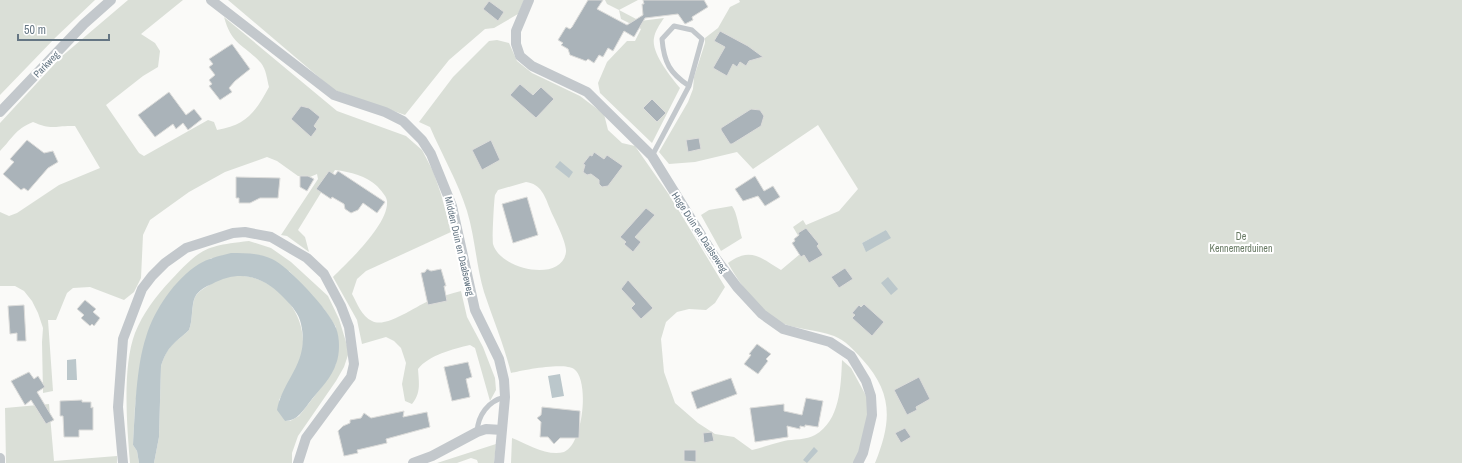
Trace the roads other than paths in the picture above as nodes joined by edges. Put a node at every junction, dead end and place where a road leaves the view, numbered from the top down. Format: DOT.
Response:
graph roads {
  1 [pos="111,0"];
  2 [pos="211,0"];
  3 [pos="529,0"];
  4 [pos="689,86"];
  5 [pos="0,112"];
  6 [pos="652,156"];
  7 [pos="505,397"];
  8 [pos="502,430"];
  9 [pos="477,432"];
  10 [pos="0,458"];
  11 [pos="0,463"];
  12 [pos="123,463"];
  13 [pos="298,463"];
  14 [pos="413,463"];
  15 [pos="499,463"];
  16 [pos="858,463"];
  1 -- 5 [label="street, Parkweg"];
  2 -- 7 [label="street, Midden Duin en Daalseweg"];
  3 -- 6 [label="street, Hoge Duin en Daalseweg"];
  4 -- 4 [label="lane"];
  4 -- 6 [label="lane"];
  6 -- 16 [label="street, Hoge Duin en Daalseweg"];
  7 -- 8 [label="street, Midden Duin en Daalseweg"];
  7 -- 9 [label="lane"];
  8 -- 9 [label="street"];
  8 -- 15 [label="street, Midden Duin en Daalseweg"];
  9 -- 14 [label="street"];
  10 -- 11 [label="street"];
  12 -- 13 [label="street"];
}
